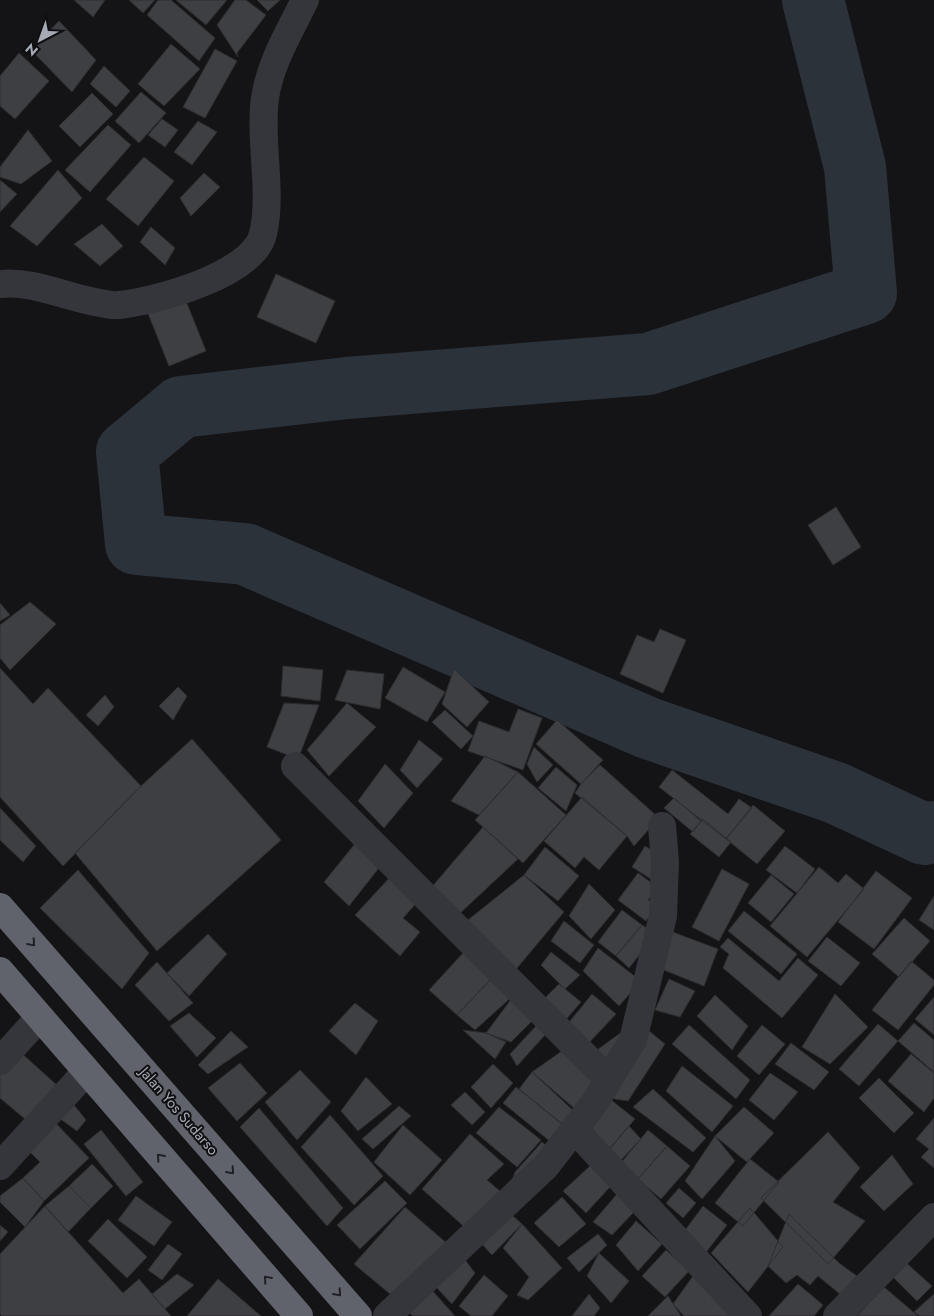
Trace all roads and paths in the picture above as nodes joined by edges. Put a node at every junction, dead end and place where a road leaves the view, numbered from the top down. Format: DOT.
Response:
graph roads {
  1 [pos="305,0"];
  2 [pos="0,284"];
  3 [pos="295,766"];
  4 [pos="662,826"];
  5 [pos="0,907"];
  6 [pos="0,971"];
  7 [pos="40,1018"];
  8 [pos="0,1061"];
  9 [pos="86,1072"];
  10 [pos="608,1079"];
  11 [pos="575,1130"];
  12 [pos="0,1166"];
  13 [pos="934,1216"];
  14 [pos="299,1316"];
  15 [pos="358,1316"];
  16 [pos="387,1316"];
  17 [pos="748,1316"];
  18 [pos="837,1316"];
  1 -- 2 [label="street"];
  3 -- 10 [label="street"];
  4 -- 10 [label="street"];
  5 -- 15 [label="highway, Jalan Yos Sudarso, one-way"];
  6 -- 7 [label="highway"];
  7 -- 8 [label="street"];
  7 -- 9 [label="highway"];
  9 -- 12 [label="street"];
  14 -- 9 [label="highway, one-way"];
  10 -- 11 [label="street"];
  11 -- 16 [label="street"];
  11 -- 17 [label="street"];
  13 -- 18 [label="street"];
}
